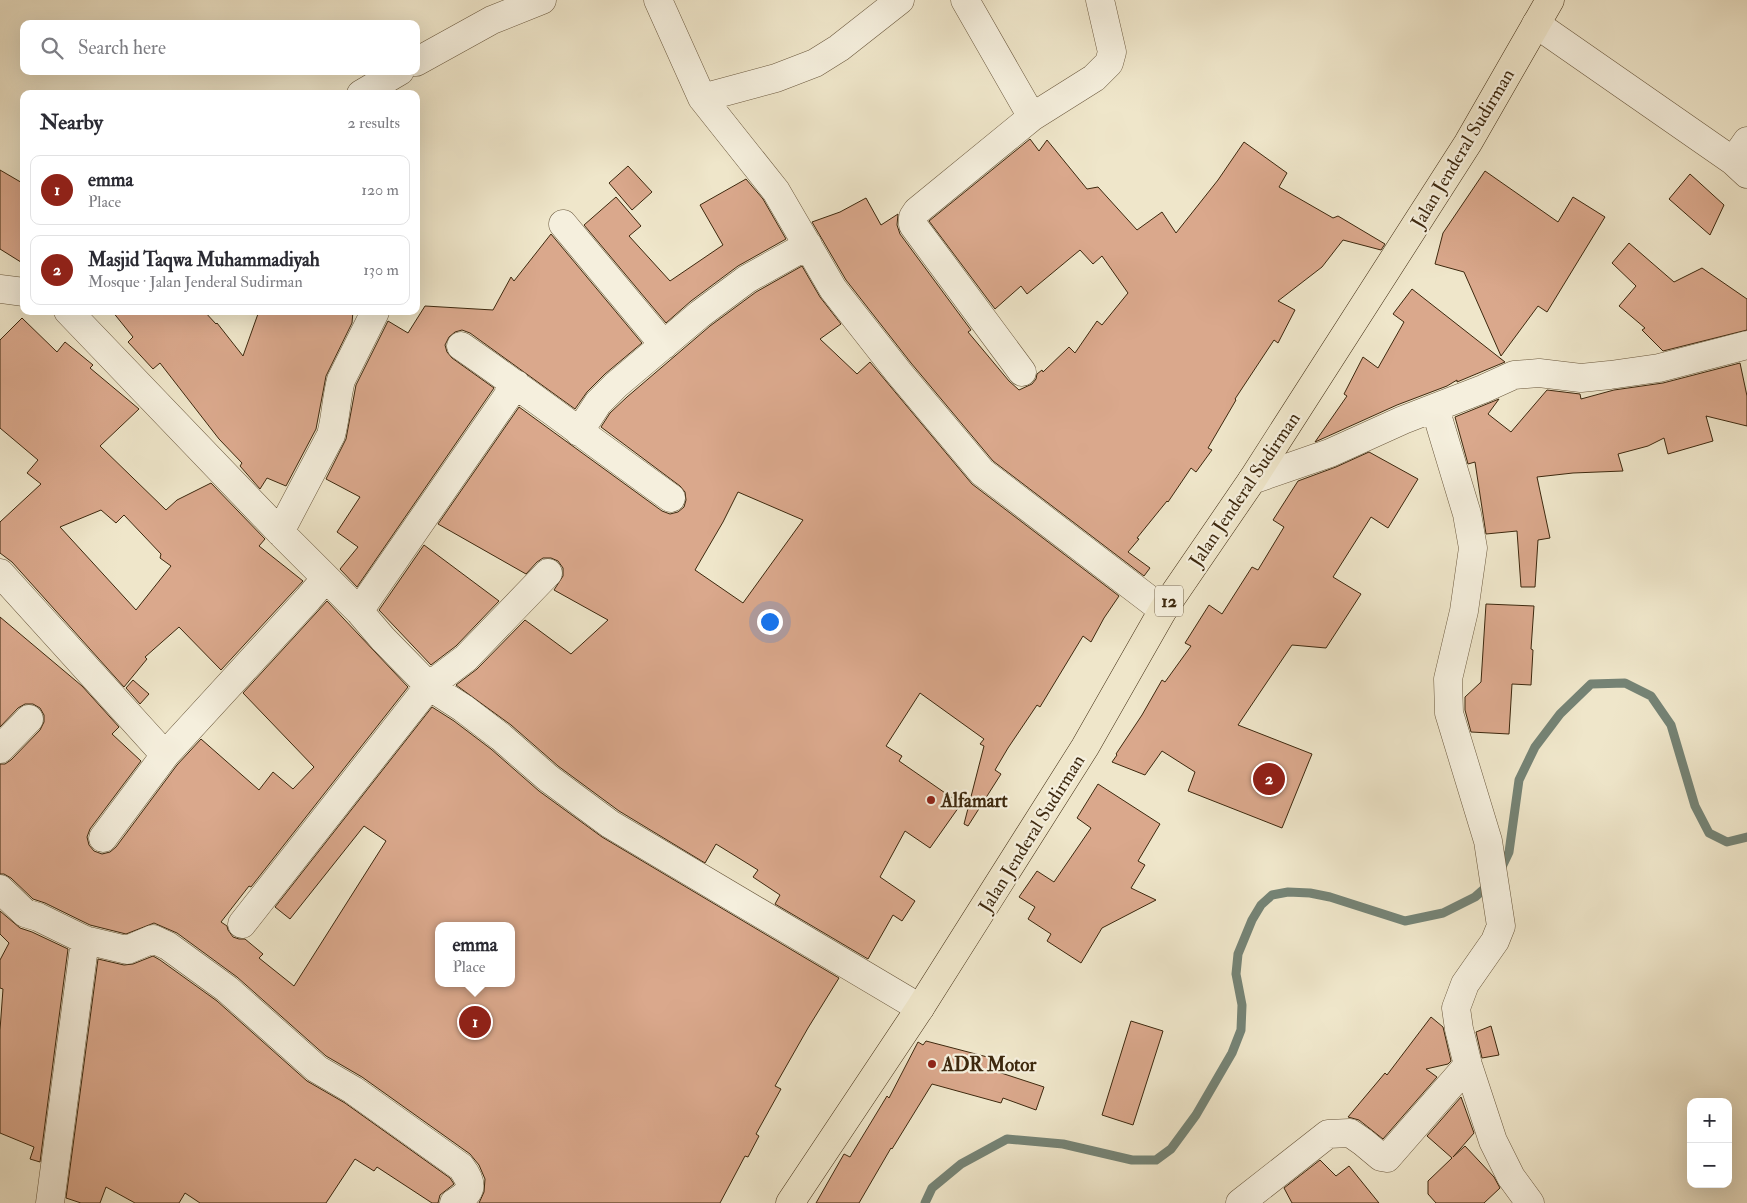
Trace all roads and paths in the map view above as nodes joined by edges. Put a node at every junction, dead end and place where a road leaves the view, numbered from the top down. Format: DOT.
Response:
graph roads {
  1 [pos="542,0"];
  2 [pos="658,0"];
  3 [pos="900,0"];
  4 [pos="965,0"];
  5 [pos="1100,0"];
  6 [pos="1550,0"];
  7 [pos="1536,24"];
  8 [pos="420,60"];
  9 [pos="393,75"];
  10 [pos="368,90"];
  11 [pos="702,98"];
  12 [pos="1032,116"];
  13 [pos="1742,159"];
  14 [pos="563,224"];
  15 [pos="808,245"];
  16 [pos="0,289"];
  17 [pos="20,292"];
  18 [pos="73,315"];
  19 [pos="374,315"];
  20 [pos="1747,344"];
  21 [pos="664,345"];
  22 [pos="461,346"];
  23 [pos="1022,372"];
  24 [pos="516,384"];
  25 [pos="1435,408"];
  26 [pos="578,432"];
  27 [pos="1252,480"];
  28 [pos="672,498"];
  29 [pos="280,532"];
  30 [pos="0,573"];
  31 [pos="548,573"];
  32 [pos="326,578"];
  33 [pos="1163,610"];
  34 [pos="359,611"];
  35 [pos="429,686"];
  36 [pos="29,719"];
  37 [pos="0,749"];
  38 [pos="165,755"];
  39 [pos="103,838"];
  40 [pos="0,889"];
  41 [pos="242,924"];
  42 [pos="85,940"];
  43 [pos="920,1008"];
  44 [pos="1468,1065"];
  45 [pos="50,1203"];
  46 [pos="454,1203"];
  47 [pos="790,1203"];
  48 [pos="1240,1203"];
  49 [pos="1530,1203"];
  1 -- 8 [label="street"];
  2 -- 11 [label="street"];
  3 -- 11 [label="street"];
  4 -- 12 [label="street"];
  5 -- 12 [label="street"];
  6 -- 7 [label="highway, Jalan Jenderal Sudirman / 12"];
  7 -- 13 [label="street"];
  7 -- 27 [label="highway, Jalan Jenderal Sudirman / 12"];
  9 -- 10 [label="street"];
  11 -- 15 [label="street"];
  12 -- 23 [label="street"];
  14 -- 21 [label="street"];
  15 -- 21 [label="street"];
  15 -- 33 [label="street"];
  16 -- 17 [label="street"];
  18 -- 29 [label="street"];
  19 -- 29 [label="street"];
  20 -- 25 [label="street"];
  21 -- 26 [label="street"];
  22 -- 24 [label="street"];
  24 -- 26 [label="street"];
  24 -- 34 [label="street"];
  25 -- 27 [label="street"];
  25 -- 44 [label="street"];
  26 -- 28 [label="street"];
  27 -- 33 [label="highway, Jalan Jenderal Sudirman / 12"];
  29 -- 32 [label="street"];
  30 -- 38 [label="street"];
  31 -- 35 [label="street"];
  32 -- 34 [label="street"];
  32 -- 38 [label="street"];
  33 -- 43 [label="highway, Jalan Jenderal Sudirman / 12"];
  34 -- 35 [label="street"];
  35 -- 41 [label="street"];
  35 -- 43 [label="street"];
  36 -- 37 [label="street"];
  38 -- 39 [label="street"];
  40 -- 42 [label="street"];
  42 -- 45 [label="street"];
  42 -- 46 [label="street"];
  43 -- 47 [label="highway, Jalan Jenderal Sudirman / 12"];
  44 -- 48 [label="street"];
  44 -- 49 [label="street"];
}
